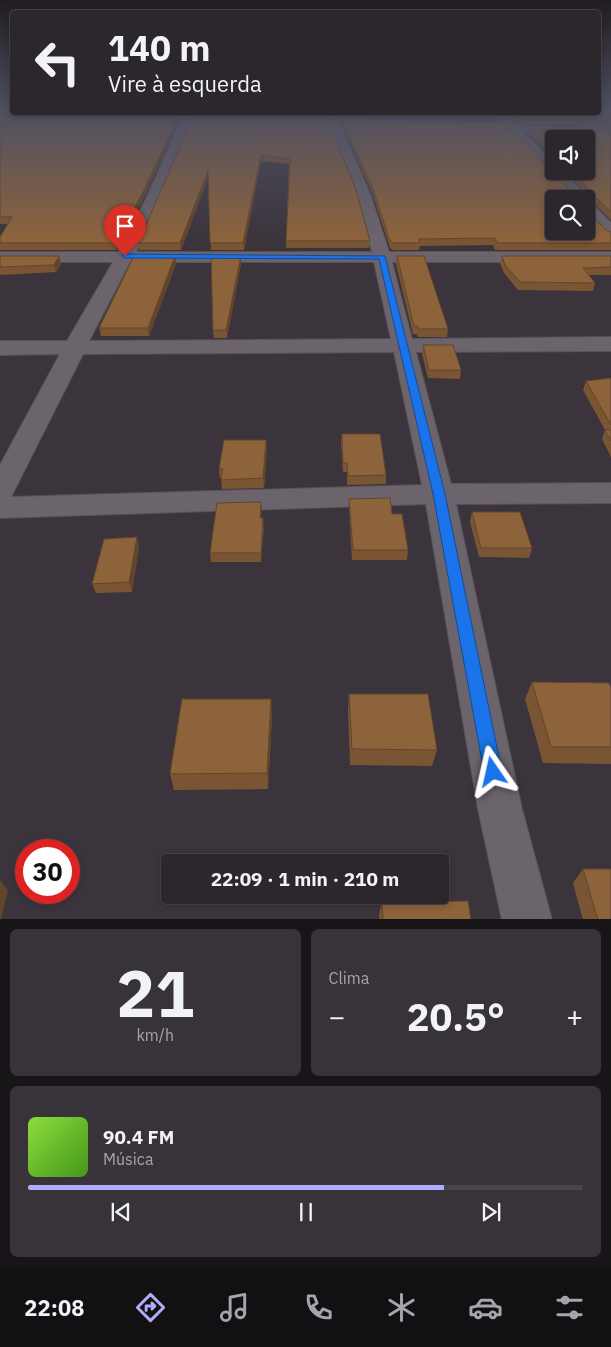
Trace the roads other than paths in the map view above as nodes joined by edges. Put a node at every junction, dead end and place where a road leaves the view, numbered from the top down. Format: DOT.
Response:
graph roads {
  1 [pos="173,153"];
  2 [pos="347,153"];
  3 [pos="564,180"];
  4 [pos="573,190"];
  5 [pos="595,215"];
  6 [pos="611,233"];
  7 [pos="125,256"];
  8 [pos="0,257"];
  9 [pos="382,257"];
  10 [pos="611,258"];
  11 [pos="611,344"];
  12 [pos="402,346"];
  13 [pos="0,348"];
  14 [pos="75,348"];
  15 [pos="0,492"];
  16 [pos="611,493"];
  17 [pos="439,494"];
  18 [pos="0,508"];
  19 [pos="527,919"];
  1 -- 7 [label="street"];
  2 -- 9 [label="street"];
  3 -- 4 [label="street"];
  5 -- 6 [label="street"];
  7 -- 8 [label="street"];
  7 -- 9 [label="street"];
  7 -- 14 [label="street"];
  9 -- 10 [label="street"];
  9 -- 12 [label="street"];
  11 -- 12 [label="street"];
  12 -- 14 [label="street"];
  12 -- 17 [label="street"];
  13 -- 14 [label="street"];
  14 -- 15 [label="street"];
  16 -- 17 [label="street"];
  17 -- 18 [label="street"];
  17 -- 19 [label="street"];
}
